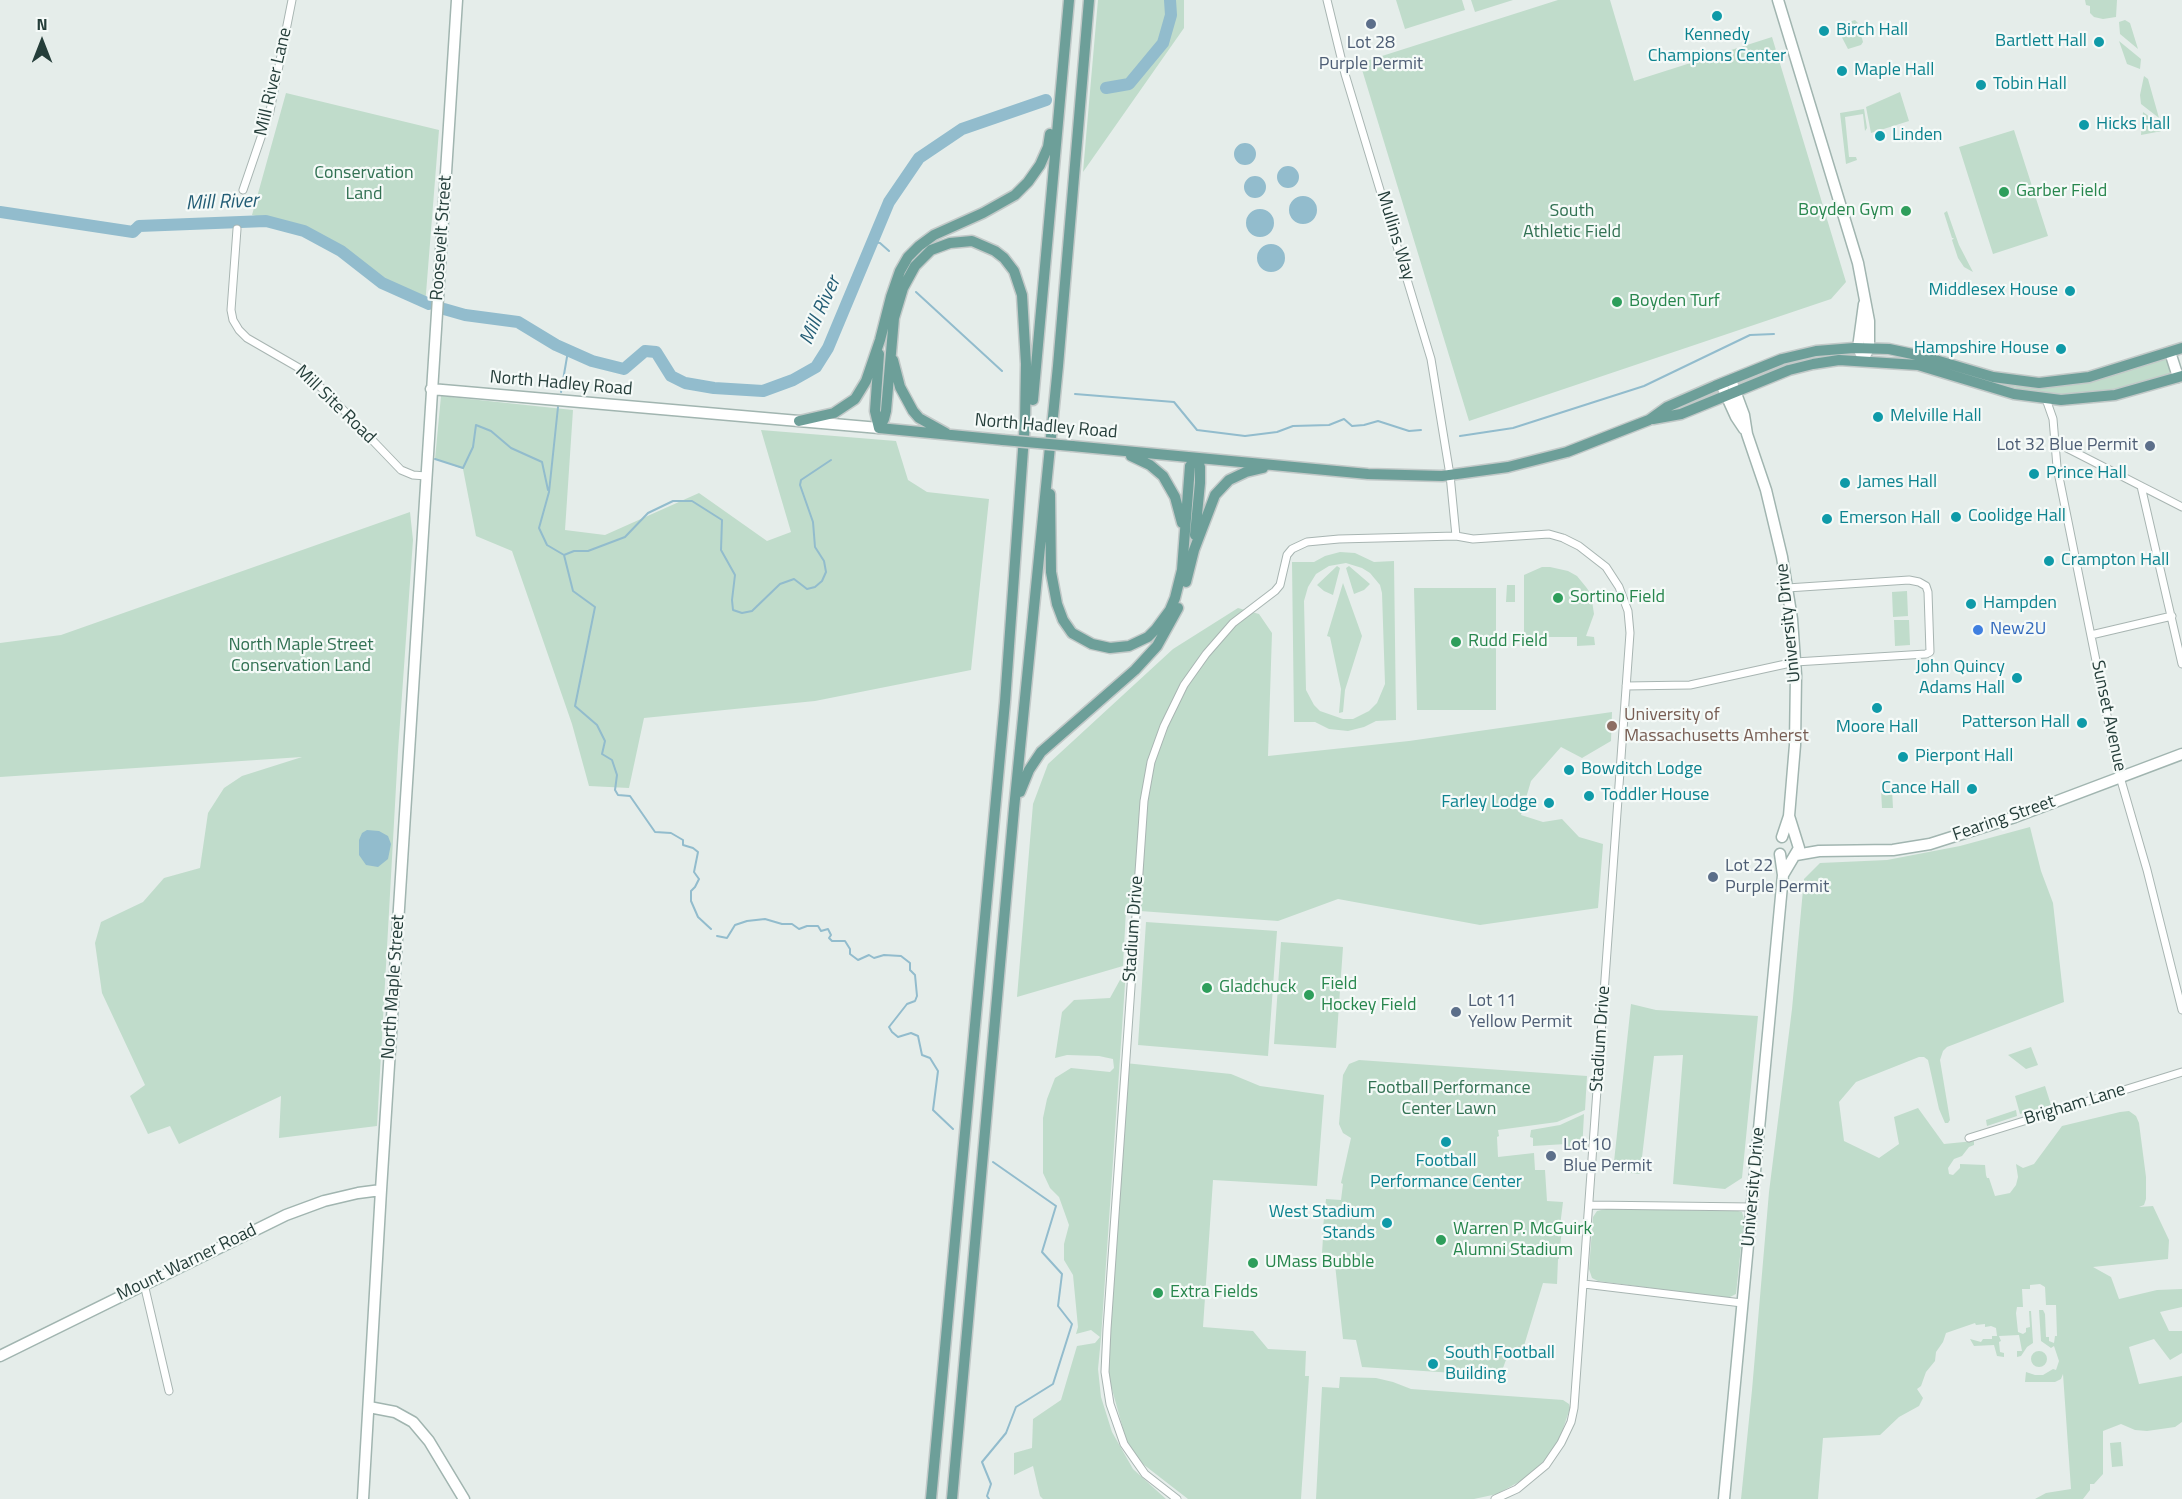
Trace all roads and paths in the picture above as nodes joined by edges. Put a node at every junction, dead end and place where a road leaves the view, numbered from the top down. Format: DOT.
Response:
graph roads {
  1 [pos="292,0"];
  2 [pos="457,0"];
  3 [pos="1069,0"];
  4 [pos="1089,0"];
  5 [pos="1327,0"];
  6 [pos="1778,0"];
  7 [pos="243,190"];
  8 [pos="237,229"];
  9 [pos="885,340"];
  10 [pos="1864,348"];
  11 [pos="2179,350"];
  12 [pos="1863,360"];
  13 [pos="2180,376"];
  14 [pos="1729,387"];
  15 [pos="431,389"];
  16 [pos="2046,399"];
  17 [pos="2061,400"];
  18 [pos="2053,419"];
  19 [pos="799,421"];
  20 [pos="879,428"];
  21 [pos="949,435"];
  22 [pos="2053,441"];
  23 [pos="1121,451"];
  24 [pos="1048,456"];
  25 [pos="1197,458"];
  26 [pos="1274,466"];
  27 [pos="1450,475"];
  28 [pos="426,476"];
  29 [pos="2141,486"];
  30 [pos="2182,507"];
  31 [pos="1456,536"];
  32 [pos="1189,549"];
  33 [pos="1788,588"];
  34 [pos="1013,598"];
  35 [pos="2172,616"];
  36 [pos="2091,635"];
  37 [pos="1795,662"];
  38 [pos="2182,664"];
  39 [pos="1626,686"];
  40 [pos="2182,754"];
  41 [pos="2121,778"];
  42 [pos="1014,809"];
  43 [pos="1789,816"];
  44 [pos="1782,837"];
  45 [pos="1797,839"];
  46 [pos="1819,851"];
  47 [pos="1780,854"];
  48 [pos="1795,855"];
  49 [pos="1783,875"];
  50 [pos="2182,1010"];
  51 [pos="2182,1072"];
  52 [pos="1969,1138"];
  53 [pos="381,1190"];
  54 [pos="1589,1205"];
  55 [pos="1752,1207"];
  56 [pos="144,1284"];
  57 [pos="1584,1284"];
  58 [pos="1742,1304"];
  59 [pos="0,1356"];
  60 [pos="169,1391"];
  61 [pos="369,1407"];
  62 [pos="363,1499"];
  63 [pos="464,1499"];
  64 [pos="931,1499"];
  65 [pos="952,1499"];
  66 [pos="1177,1499"];
  67 [pos="1495,1499"];
  68 [pos="1724,1499"];
  1 -- 7 [label="street, Mill River Lane"];
  2 -- 15 [label="main road, Roosevelt Street"];
  3 -- 9 [label="main road"];
  3 -- 34 [label="main road"];
  4 -- 24 [label="main road"];
  5 -- 27 [label="street, Mullins Way"];
  6 -- 10 [label="main road"];
  8 -- 28 [label="street, Mill Site Road"];
  9 -- 19 [label="main road"];
  9 -- 20 [label="main road"];
  9 -- 21 [label="main road"];
  9 -- 34 [label="main road"];
  10 -- 11 [label="main road"];
  10 -- 12 [label="main road"];
  10 -- 14 [label="main road"];
  11 -- 13 [label="main road"];
  12 -- 14 [label="main road"];
  12 -- 16 [label="main road"];
  13 -- 17 [label="main road"];
  14 -- 27 [label="main road, North Hadley Road"];
  14 -- 33 [label="main road, University Drive"];
  15 -- 19 [label="main road, North Hadley Road"];
  15 -- 28 [label="main road, Roosevelt Street"];
  16 -- 17 [label="main road"];
  16 -- 18 [label="street, Sunset Avenue"];
  17 -- 18 [label="street, Sunset Avenue"];
  18 -- 22 [label="street, Sunset Avenue"];
  19 -- 20 [label="main road, North Hadley Road"];
  20 -- 21 [label="main road, North Hadley Road"];
  21 -- 23 [label="main road, North Hadley Road, bridge"];
  22 -- 29 [label="street"];
  22 -- 36 [label="street, Sunset Avenue"];
  23 -- 25 [label="main road, North Hadley Road"];
  23 -- 32 [label="main road"];
  24 -- 32 [label="main road"];
  24 -- 42 [label="main road"];
  25 -- 26 [label="main road, North Hadley Road"];
  25 -- 32 [label="main road"];
  26 -- 27 [label="main road, North Hadley Road"];
  26 -- 32 [label="main road"];
  27 -- 31 [label="street"];
  28 -- 53 [label="main road, North Maple Street"];
  29 -- 30 [label="street"];
  29 -- 35 [label="street"];
  31 -- 39 [label="street, Stadium Drive"];
  31 -- 66 [label="street, Stadium Drive"];
  32 -- 42 [label="main road"];
  33 -- 37 [label="main road, University Drive"];
  33 -- 37 [label="street"];
  34 -- 64 [label="main road"];
  35 -- 36 [label="street"];
  35 -- 38 [label="street"];
  36 -- 41 [label="street, Sunset Avenue"];
  37 -- 39 [label="street"];
  37 -- 43 [label="main road, University Drive"];
  39 -- 54 [label="street, Stadium Drive"];
  40 -- 41 [label="main road, Fearing Street"];
  41 -- 46 [label="main road, Fearing Street"];
  41 -- 50 [label="street, Sunset Avenue"];
  42 -- 65 [label="main road"];
  43 -- 44 [label="main road, University Drive"];
  43 -- 45 [label="main road, University Drive"];
  44 -- 45 [label="main road"];
  44 -- 47 [label="main road, University Drive"];
  45 -- 46 [label="main road, Fearing Street"];
  45 -- 48 [label="main road, University Drive"];
  46 -- 48 [label="main road, Fearing Street"];
  47 -- 48 [label="main road"];
  47 -- 49 [label="main road, University Drive"];
  48 -- 49 [label="main road, University Drive"];
  49 -- 55 [label="main road, University Drive"];
  51 -- 52 [label="street, Brigham Lane"];
  53 -- 56 [label="main road, Mount Warner Road"];
  53 -- 61 [label="main road, North Maple Street"];
  54 -- 55 [label="street"];
  54 -- 57 [label="street, Stadium Drive"];
  55 -- 58 [label="main road, University Drive"];
  56 -- 59 [label="main road, Mount Warner Road"];
  56 -- 60 [label="street"];
  57 -- 58 [label="street"];
  57 -- 67 [label="street, Stadium Drive"];
  58 -- 68 [label="main road, University Drive"];
  61 -- 62 [label="main road, North Maple Street"];
  61 -- 63 [label="main road"];
}
